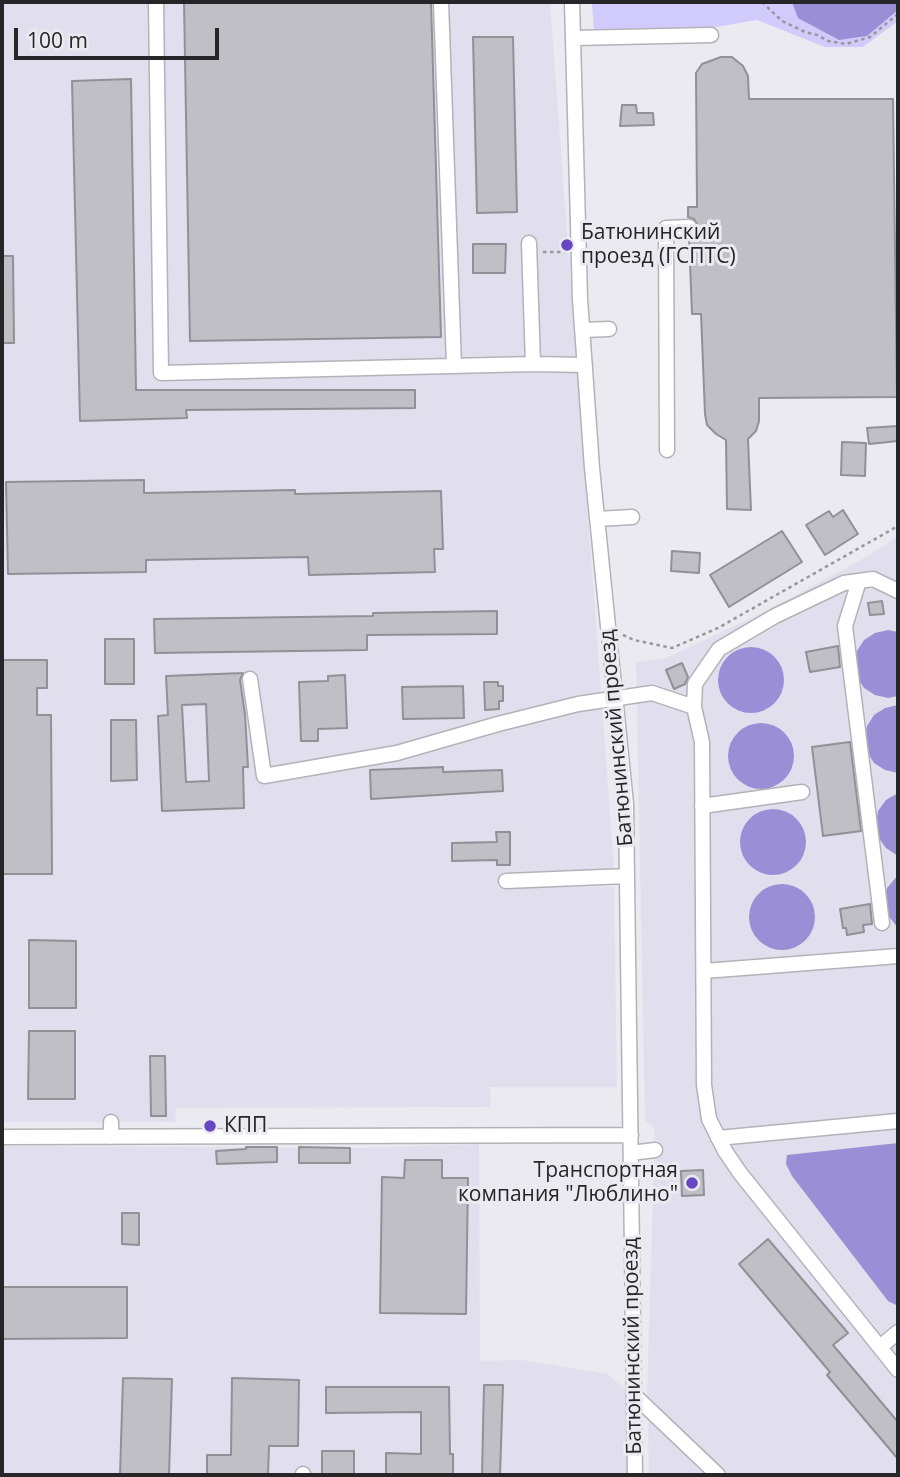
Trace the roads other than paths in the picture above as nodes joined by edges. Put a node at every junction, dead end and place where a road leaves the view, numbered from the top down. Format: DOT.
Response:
graph roads {
  1 [pos="156,2"];
  2 [pos="441,2"];
  3 [pos="572,2"];
  4 [pos="711,35"];
  5 [pos="573,38"];
  6 [pos="689,227"];
  7 [pos="529,248"];
  8 [pos="609,329"];
  9 [pos="582,330"];
  10 [pos="533,365"];
  11 [pos="584,365"];
  12 [pos="454,366"];
  13 [pos="667,450"];
  14 [pos="632,517"];
  15 [pos="597,519"];
  16 [pos="859,581"];
  17 [pos="898,591"];
  18 [pos="250,679"];
  19 [pos="616,700"];
  20 [pos="694,707"];
  21 [pos="802,792"];
  22 [pos="702,806"];
  23 [pos="627,876"];
  24 [pos="506,881"];
  25 [pos="882,923"];
  26 [pos="898,956"];
  27 [pos="704,971"];
  28 [pos="898,1121"];
  29 [pos="631,1135"];
  30 [pos="2,1137"];
  31 [pos="718,1138"];
  32 [pos="655,1150"];
  33 [pos="631,1153"];
  34 [pos="898,1332"];
  35 [pos="880,1347"];
  36 [pos="898,1370"];
  37 [pos="634,1395"];
  38 [pos="635,1475"];
  39 [pos="718,1475"];
  1 -- 12 [label="street"];
  2 -- 12 [label="street"];
  3 -- 5 [label="street, Батюнинский проезд"];
  4 -- 5 [label="street"];
  5 -- 9 [label="street, Батюнинский проезд"];
  6 -- 13 [label="street"];
  7 -- 10 [label="street"];
  8 -- 9 [label="street"];
  9 -- 11 [label="street, Батюнинский проезд"];
  10 -- 11 [label="street"];
  10 -- 12 [label="street"];
  11 -- 15 [label="street, Батюнинский проезд"];
  14 -- 15 [label="street"];
  15 -- 19 [label="street, Батюнинский проезд"];
  16 -- 17 [label="street"];
  16 -- 20 [label="street"];
  16 -- 25 [label="street"];
  18 -- 19 [label="street"];
  19 -- 20 [label="street"];
  19 -- 23 [label="street, Батюнинский проезд"];
  20 -- 22 [label="street"];
  21 -- 22 [label="street"];
  22 -- 27 [label="street"];
  23 -- 24 [label="street"];
  23 -- 29 [label="street, Батюнинский проезд"];
  26 -- 27 [label="street"];
  27 -- 31 [label="street"];
  28 -- 31 [label="street"];
  29 -- 30 [label="street"];
  29 -- 33 [label="street, Батюнинский проезд"];
  31 -- 35 [label="street"];
  32 -- 33 [label="street"];
  33 -- 37 [label="street, Батюнинский проезд"];
  34 -- 35 [label="street"];
  35 -- 36 [label="street"];
  37 -- 38 [label="street, Батюнинский проезд"];
  37 -- 39 [label="street"];
}
